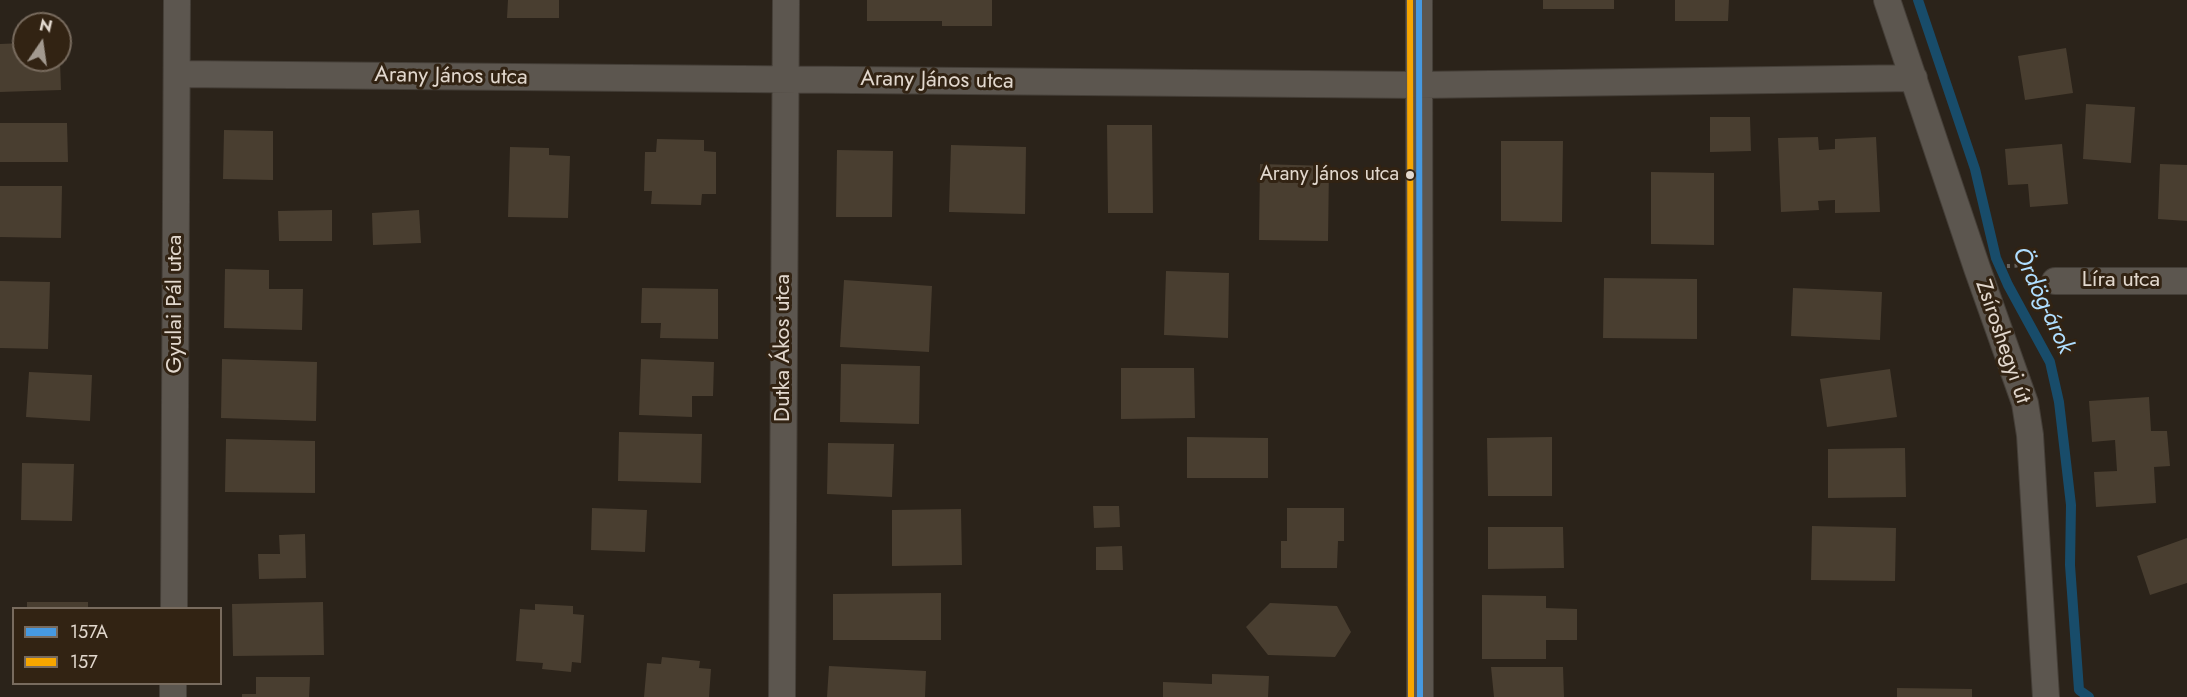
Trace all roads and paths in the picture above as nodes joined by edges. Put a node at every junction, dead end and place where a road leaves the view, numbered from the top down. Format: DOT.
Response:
graph roads {
  1 [pos="177,0"];
  2 [pos="786,0"];
  3 [pos="1419,0"];
  4 [pos="1887,0"];
  5 [pos="177,74"];
  6 [pos="1914,78"];
  7 [pos="785,80"];
  8 [pos="1419,85"];
  9 [pos="2187,280"];
  10 [pos="2055,281"];
  11 [pos="174,607"];
  12 [pos="782,697"];
  13 [pos="1419,697"];
  14 [pos="2046,697"];
  1 -- 5 [label="street, Gyulai Pál utca"];
  2 -- 7 [label="street, Dutka Ákos utca"];
  3 -- 8 [label="street"];
  4 -- 6 [label="street, Zsíroshegyi út"];
  5 -- 7 [label="street, Arany János utca"];
  5 -- 11 [label="street, Gyulai Pál utca"];
  6 -- 8 [label="street, Arany János utca"];
  6 -- 14 [label="street, Zsíroshegyi út"];
  7 -- 8 [label="street, Arany János utca"];
  7 -- 12 [label="street, Dutka Ákos utca"];
  8 -- 13 [label="street"];
  9 -- 10 [label="street, Líra utca"];
}
